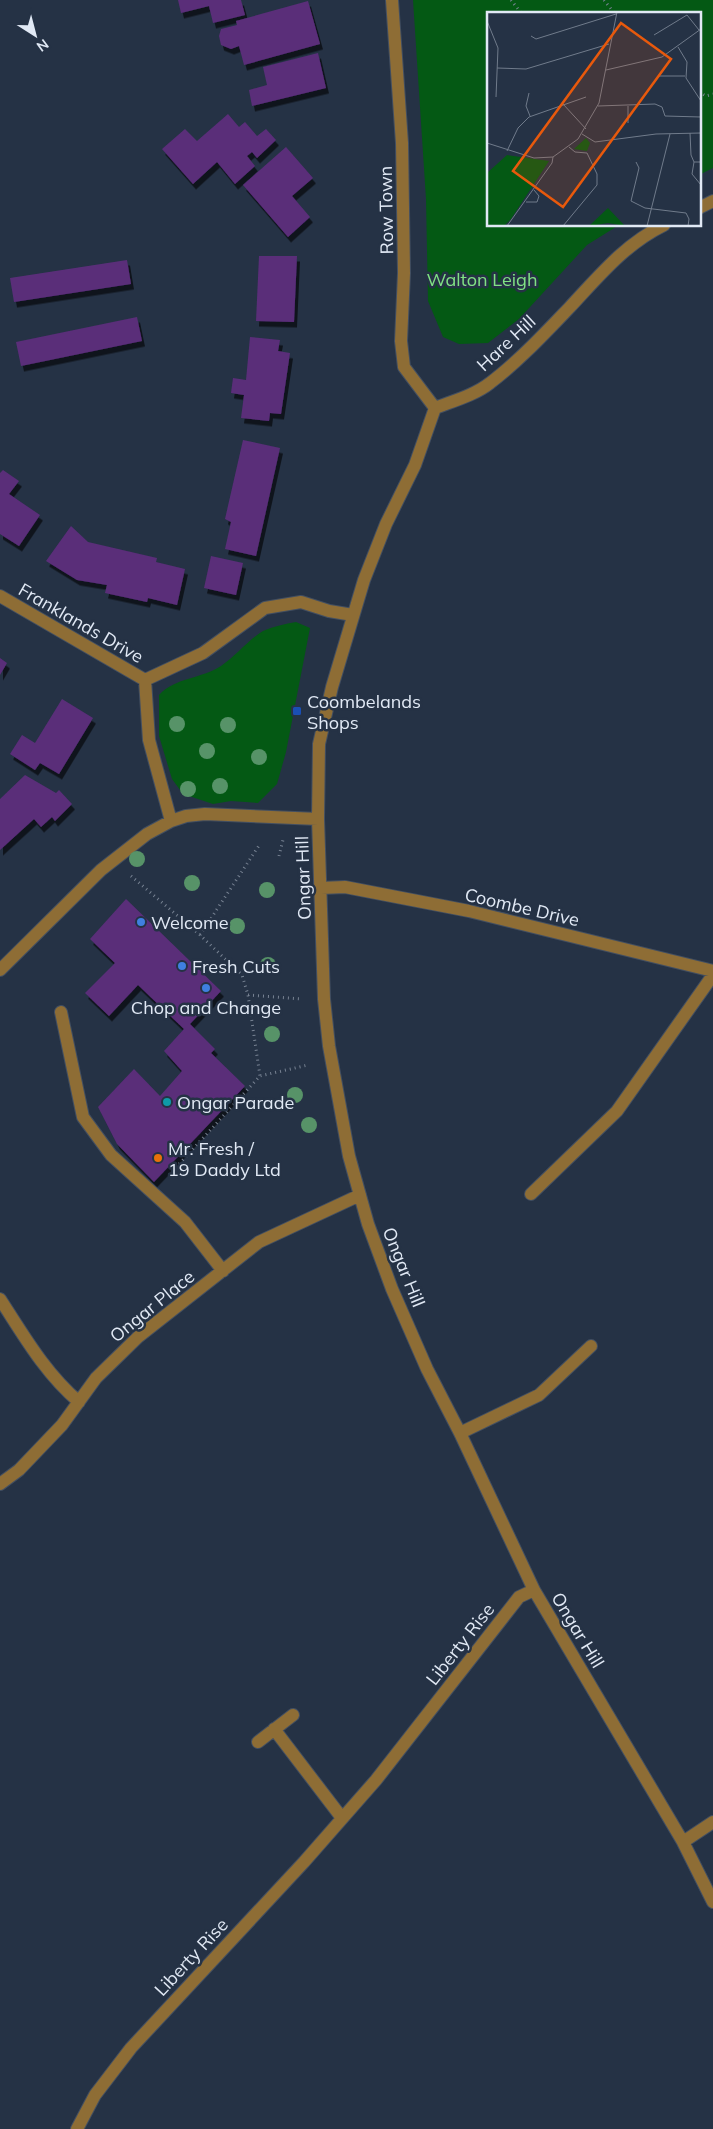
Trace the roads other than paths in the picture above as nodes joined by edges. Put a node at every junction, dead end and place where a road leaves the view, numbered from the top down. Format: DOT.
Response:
graph roads {
  1 [pos="392,0"];
  2 [pos="713,201"];
  3 [pos="700,208"];
  4 [pos="662,226"];
  5 [pos="435,408"];
  6 [pos="0,596"];
  7 [pos="353,615"];
  8 [pos="145,680"];
  9 [pos="318,819"];
  10 [pos="171,821"];
  11 [pos="322,888"];
  12 [pos="0,970"];
  13 [pos="713,971"];
  14 [pos="713,975"];
  15 [pos="61,1012"];
  16 [pos="531,1194"];
  17 [pos="360,1195"];
  18 [pos="223,1271"];
  19 [pos="0,1299"];
  20 [pos="591,1346"];
  21 [pos="79,1402"];
  22 [pos="460,1433"];
  23 [pos="0,1484"];
  24 [pos="534,1590"];
  25 [pos="293,1715"];
  26 [pos="274,1729"];
  27 [pos="258,1742"];
  28 [pos="342,1818"];
  29 [pos="713,1822"];
  30 [pos="684,1842"];
  31 [pos="713,1902"];
  32 [pos="77,2129"];
  1 -- 5 [label="street, Row Town"];
  2 -- 3 [label="street"];
  4 -- 5 [label="street, Hare Hill"];
  5 -- 7 [label="street, Ongar Hill"];
  6 -- 8 [label="street, Franklands Drive"];
  7 -- 8 [label="street, Franklands Drive"];
  7 -- 9 [label="street, Ongar Hill"];
  8 -- 10 [label="street, Franklands Drive"];
  9 -- 10 [label="street"];
  9 -- 11 [label="street, Ongar Hill"];
  10 -- 12 [label="street"];
  11 -- 13 [label="street, Coombe Drive"];
  11 -- 17 [label="street, Ongar Hill"];
  14 -- 16 [label="street"];
  15 -- 18 [label="street"];
  17 -- 18 [label="street, Ongar Place"];
  17 -- 22 [label="street, Ongar Hill"];
  18 -- 21 [label="street, Ongar Place"];
  19 -- 21 [label="street"];
  20 -- 22 [label="street"];
  21 -- 23 [label="street, Ongar Place"];
  22 -- 24 [label="street, Ongar Hill"];
  24 -- 28 [label="street, Liberty Rise"];
  24 -- 30 [label="street, Ongar Hill"];
  25 -- 26 [label="street"];
  26 -- 27 [label="street"];
  26 -- 28 [label="street"];
  28 -- 32 [label="street, Liberty Rise"];
  29 -- 30 [label="street"];
  30 -- 31 [label="street, Ongar Hill"];
}
